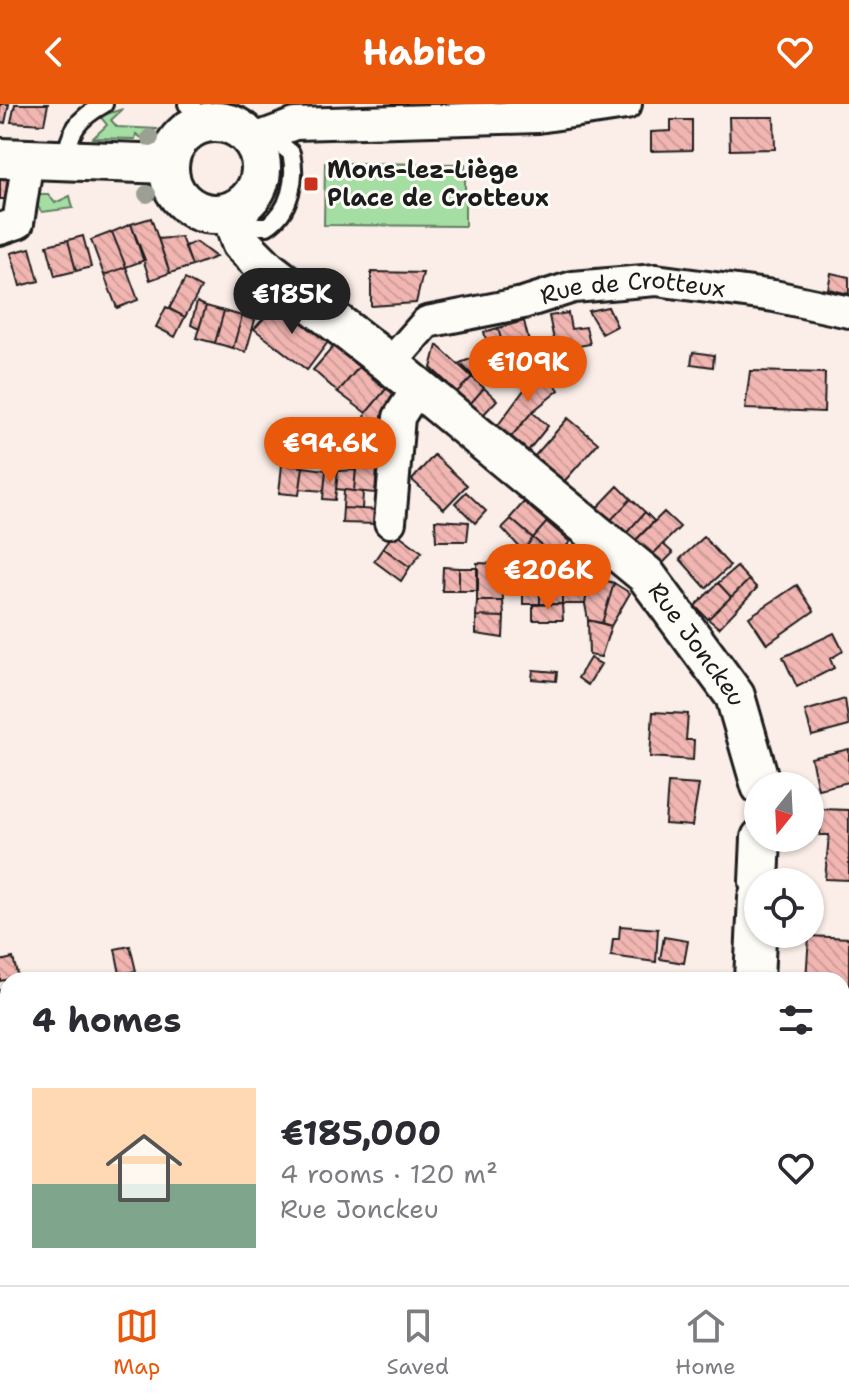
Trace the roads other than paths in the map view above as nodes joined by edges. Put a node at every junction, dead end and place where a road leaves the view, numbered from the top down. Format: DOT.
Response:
graph roads {
  1 [pos="104,104"];
  2 [pos="626,104"];
  3 [pos="198,113"];
  4 [pos="252,140"];
  5 [pos="14,159"];
  6 [pos="66,161"];
  7 [pos="169,164"];
  8 [pos="231,213"];
  9 [pos="0,229"];
  10 [pos="849,312"];
  11 [pos="404,375"];
  12 [pos="390,522"];
  13 [pos="757,772"];
  14 [pos="756,948"];
  15 [pos="754,972"];
  1 -- 6 [label="lane"];
  2 -- 4 [label="street"];
  3 -- 4 [label="street"];
  3 -- 7 [label="street"];
  4 -- 8 [label="street"];
  5 -- 6 [label="street"];
  5 -- 9 [label="street"];
  6 -- 7 [label="street"];
  7 -- 8 [label="street"];
  8 -- 11 [label="street, Rue Jonckeu"];
  10 -- 11 [label="street, Rue de Crotteux"];
  11 -- 12 [label="street, Rue de Crotteux"];
  11 -- 13 [label="street, Rue Jonckeu"];
  14 -- 15 [label="street"];
}
